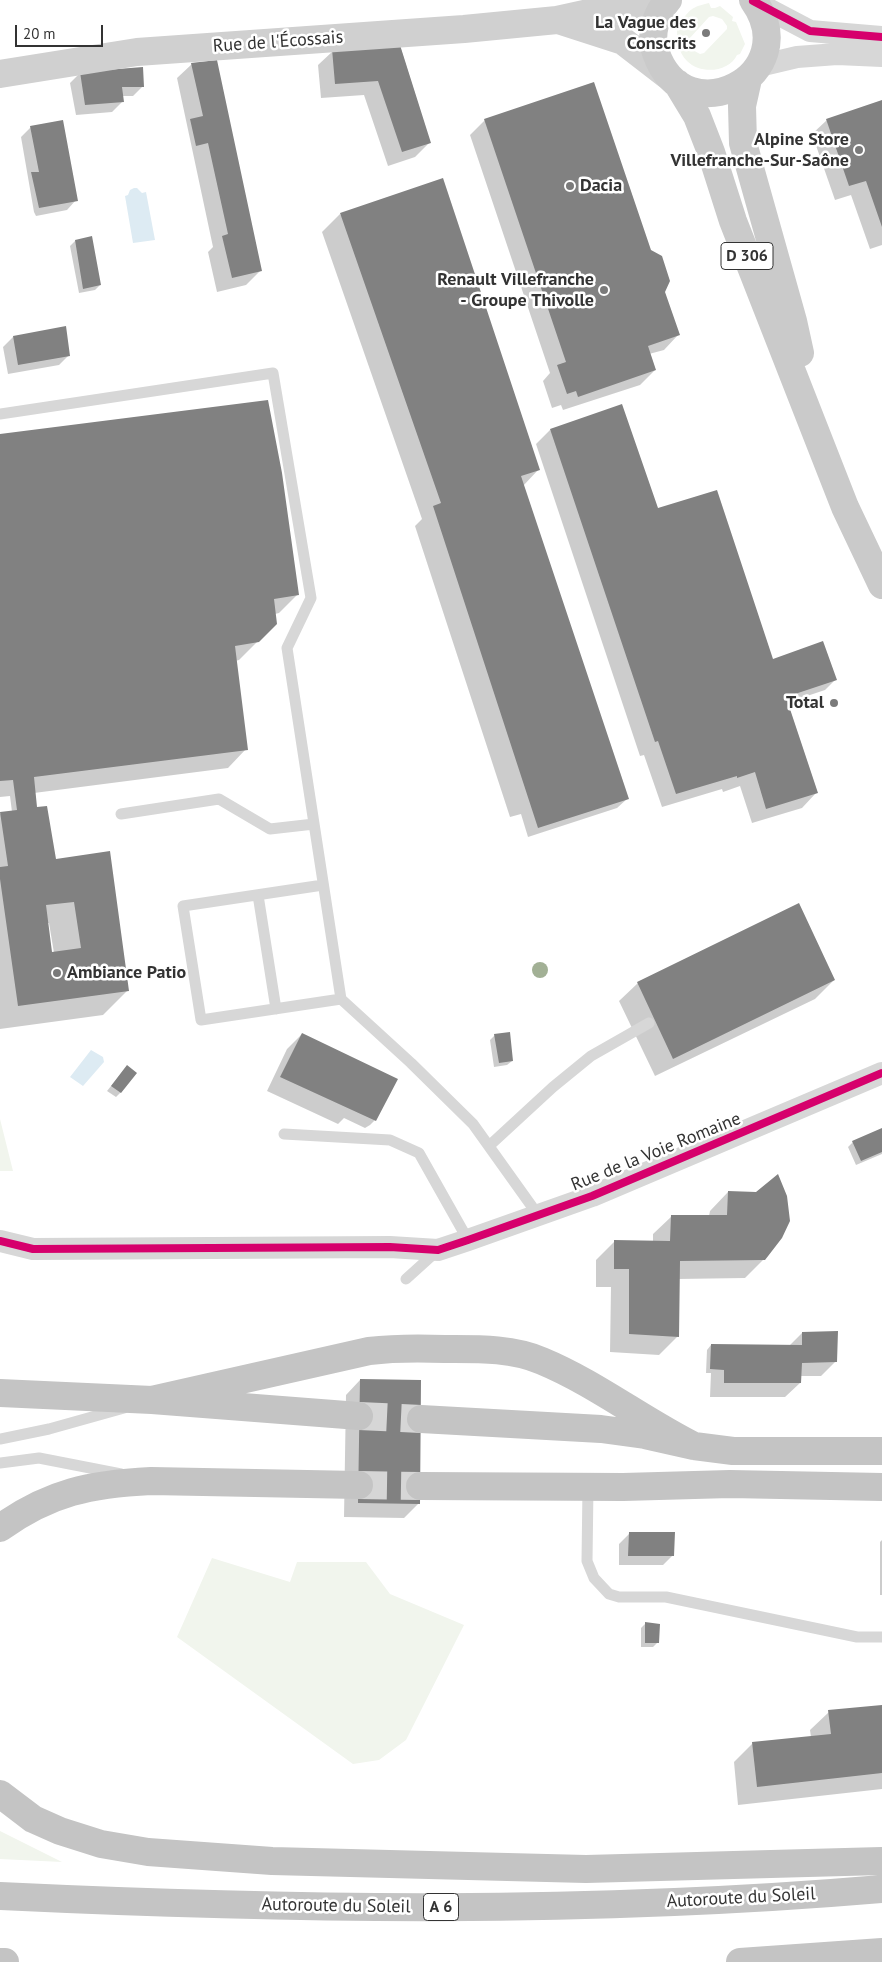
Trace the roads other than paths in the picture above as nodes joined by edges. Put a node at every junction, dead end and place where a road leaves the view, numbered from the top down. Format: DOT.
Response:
graph roads {
  1 [pos="753,0"];
  2 [pos="664,4"];
  3 [pos="556,20"];
  4 [pos="882,37"];
  5 [pos="882,56"];
  6 [pos="753,73"];
  7 [pos="0,74"];
  8 [pos="672,79"];
  9 [pos="0,414"];
  10 [pos="817,431"];
  11 [pos="882,585"];
  12 [pos="121,814"];
  13 [pos="314,824"];
  14 [pos="323,885"];
  15 [pos="258,895"];
  16 [pos="341,999"];
  17 [pos="276,1009"];
  18 [pos="649,1024"];
  19 [pos="882,1073"];
  20 [pos="284,1134"];
  21 [pos="489,1146"];
  22 [pos="538,1215"];
  23 [pos="468,1240"];
  24 [pos="0,1241"];
  25 [pos="33,1249"];
  26 [pos="438,1250"];
  27 [pos="0,1251"];
  28 [pos="406,1280"];
  29 [pos="0,1393"];
  30 [pos="152,1400"];
  31 [pos="359,1416"];
  32 [pos="421,1418"];
  33 [pos="0,1439"];
  34 [pos="694,1446"];
  35 [pos="882,1451"];
  36 [pos="0,1463"];
  37 [pos="151,1481"];
  38 [pos="358,1485"];
  39 [pos="420,1486"];
  40 [pos="588,1487"];
  41 [pos="882,1487"];
  42 [pos="0,1528"];
  43 [pos="882,1637"];
  44 [pos="0,1794"];
  45 [pos="882,1862"];
  46 [pos="882,1889"];
  47 [pos="0,1896"];
  48 [pos="882,1952"];
  49 [pos="0,1962"];
  50 [pos="5,1962"];
  51 [pos="740,1962"];
  1 -- 4 [label="street"];
  1 -- 6 [label="main road"];
  2 -- 3 [label="main road, Rue de l'Écossais"];
  2 -- 8 [label="main road"];
  3 -- 7 [label="main road, Rue de l'Écossais"];
  3 -- 8 [label="main road, Rue de l'Écossais"];
  5 -- 6 [label="street"];
  6 -- 8 [label="main road"];
  6 -- 10 [label="main road, D 306"];
  8 -- 10 [label="main road, D 306"];
  9 -- 13 [label="lane"];
  10 -- 11 [label="main road, D 306"];
  12 -- 13 [label="lane"];
  13 -- 14 [label="lane"];
  14 -- 15 [label="lane"];
  14 -- 16 [label="lane"];
  15 -- 17 [label="lane"];
  15 -- 17 [label="lane"];
  16 -- 17 [label="lane"];
  16 -- 21 [label="lane"];
  18 -- 21 [label="lane"];
  19 -- 22 [label="street, Rue de la Voie Romaine"];
  20 -- 23 [label="lane"];
  21 -- 22 [label="lane"];
  22 -- 23 [label="street, Rue de la Voie Romaine"];
  23 -- 26 [label="street, Rue de la Voie Romaine"];
  24 -- 25 [label="street"];
  25 -- 26 [label="street"];
  25 -- 27 [label="lane"];
  26 -- 28 [label="lane"];
  29 -- 30 [label="highway"];
  30 -- 31 [label="highway"];
  30 -- 33 [label="lane"];
  30 -- 34 [label="highway"];
  32 -- 34 [label="highway"];
  34 -- 35 [label="highway"];
  36 -- 37 [label="lane"];
  37 -- 38 [label="highway"];
  37 -- 42 [label="highway"];
  39 -- 40 [label="highway"];
  40 -- 41 [label="highway"];
  40 -- 43 [label="lane"];
  44 -- 45 [label="highway"];
  46 -- 47 [label="highway, Autoroute du Soleil / A 6"];
  48 -- 51 [label="highway"];
  49 -- 50 [label="highway"];
}
